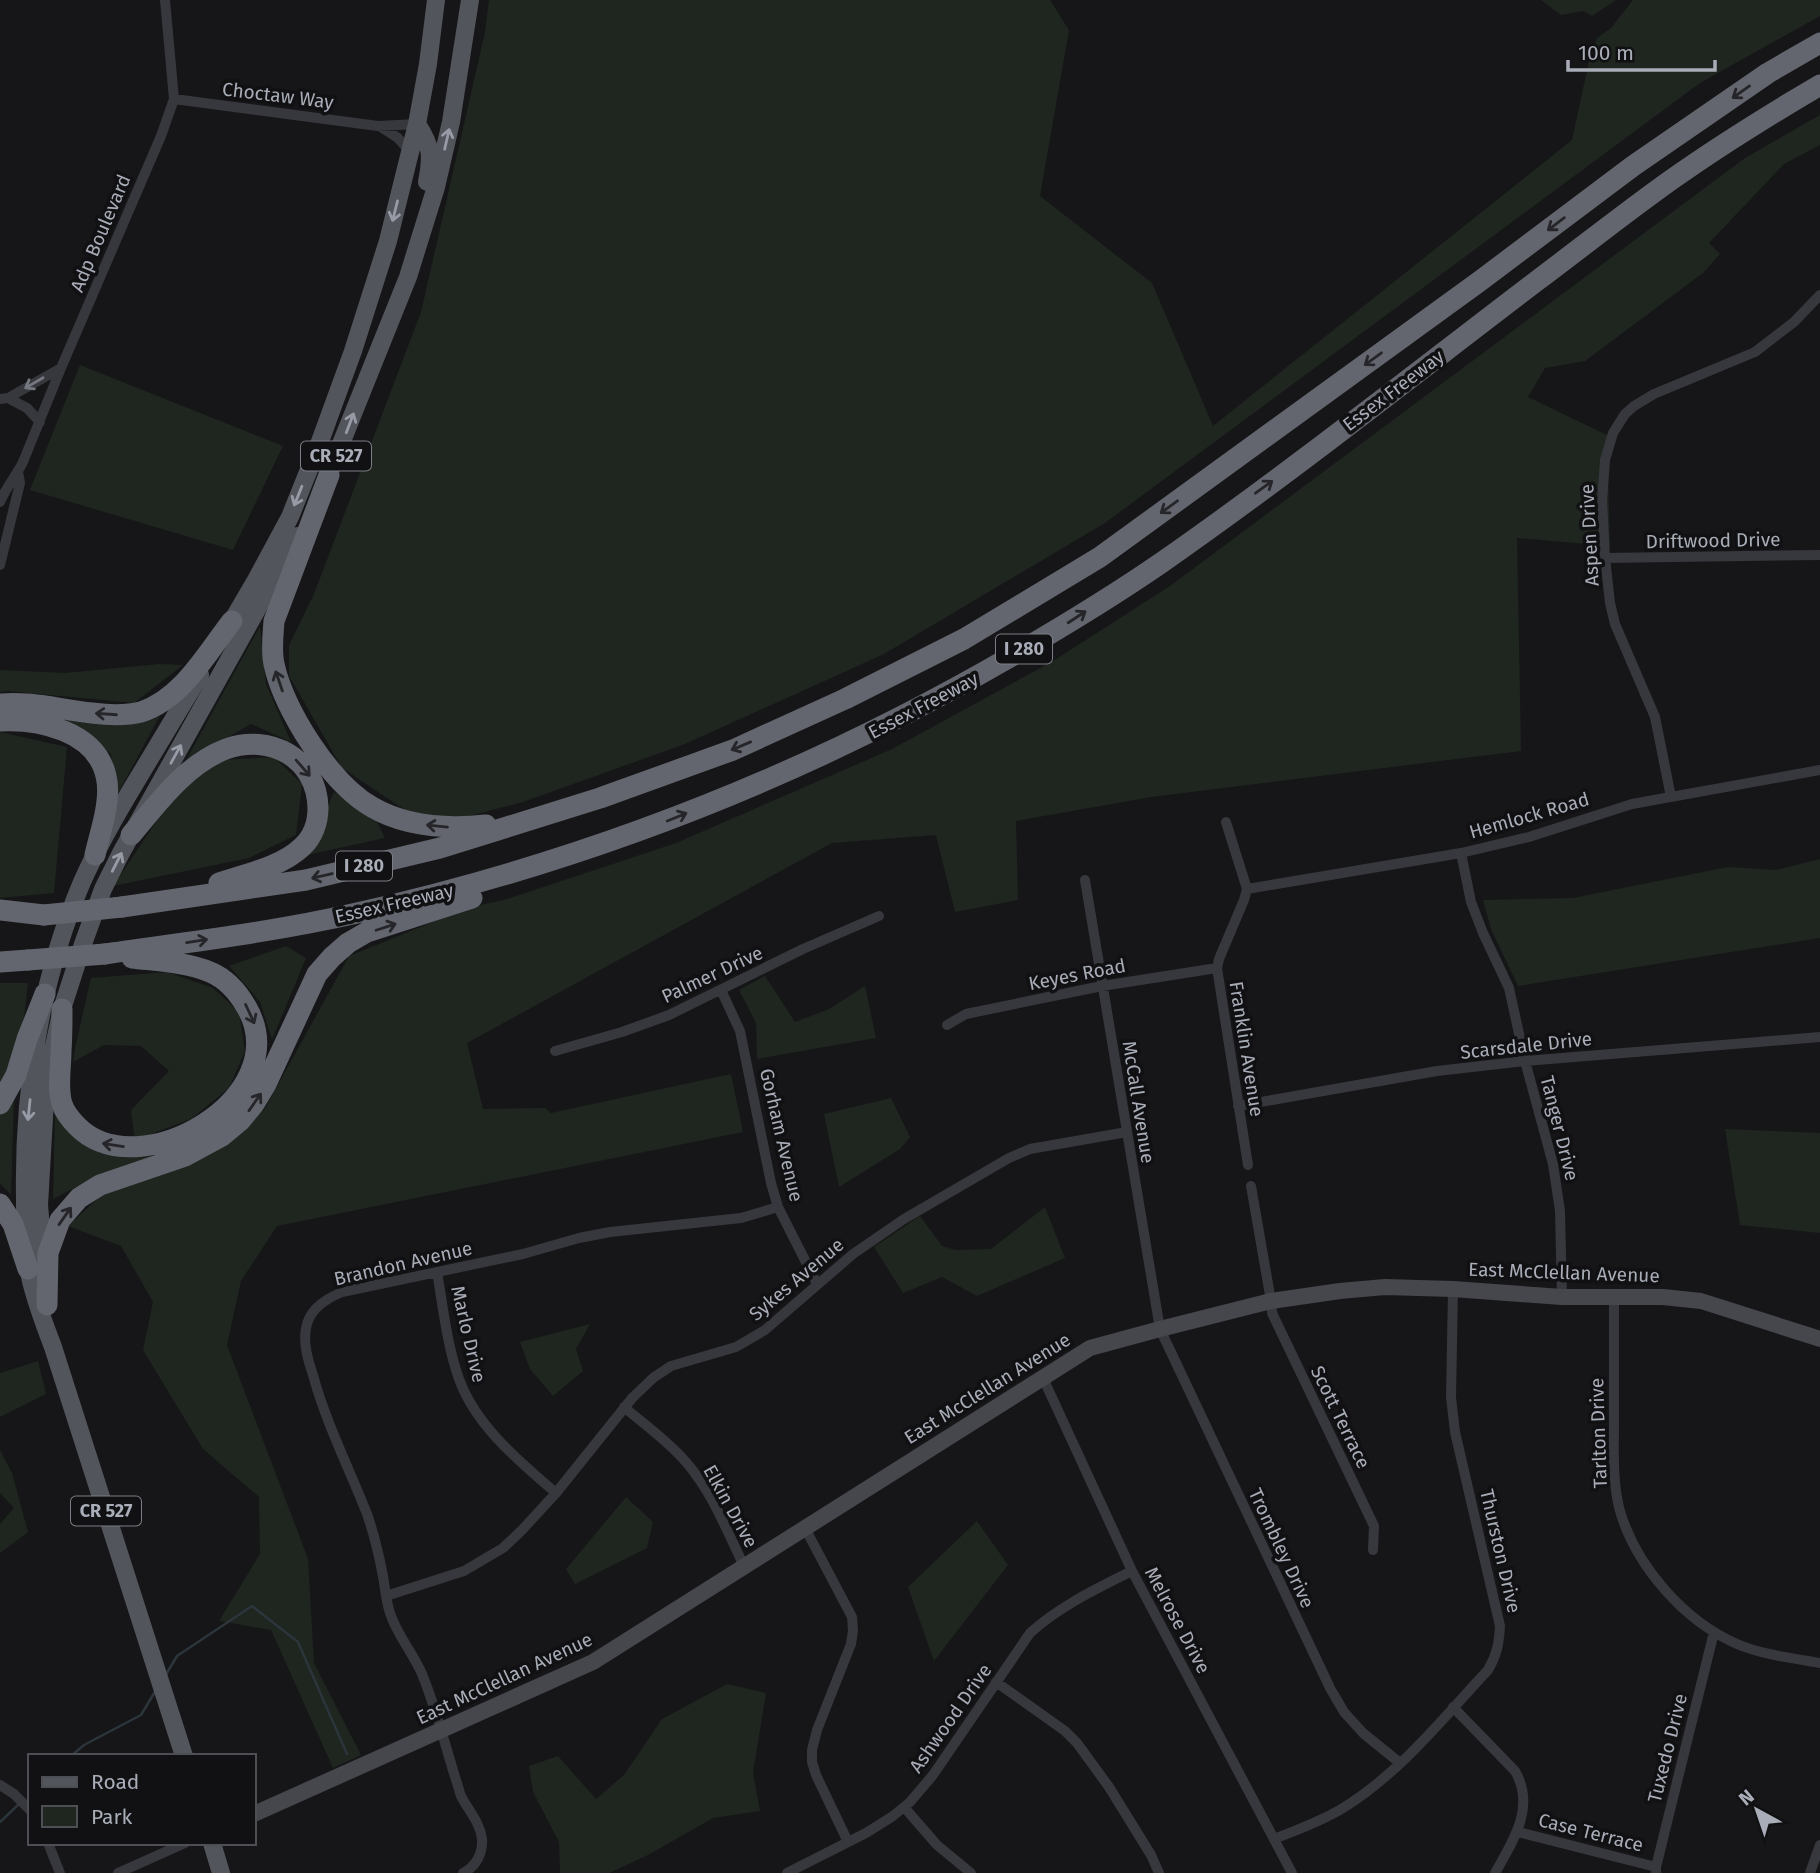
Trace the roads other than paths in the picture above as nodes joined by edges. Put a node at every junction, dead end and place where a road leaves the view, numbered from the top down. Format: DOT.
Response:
graph roads {
  1 [pos="165,0"];
  2 [pos="436,0"];
  3 [pos="470,0"];
  4 [pos="1820,43"];
  5 [pos="1820,85"];
  6 [pos="174,99"];
  7 [pos="417,124"];
  8 [pos="378,126"];
  9 [pos="410,152"];
  10 [pos="1820,295"];
  11 [pos="388,328"];
  12 [pos="61,368"];
  13 [pos="4,398"];
  14 [pos="40,422"];
  15 [pos="18,472"];
  16 [pos="329,475"];
  17 [pos="0,502"];
  18 [pos="0,548"];
  19 [pos="1820,555"];
  20 [pos="1605,558"];
  21 [pos="0,565"];
  22 [pos="232,621"];
  23 [pos="0,704"];
  24 [pos="0,721"];
  25 [pos="1820,770"];
  26 [pos="1671,797"];
  27 [pos="600,798"];
  28 [pos="1226,822"];
  29 [pos="650,828"];
  30 [pos="131,835"];
  31 [pos="1461,853"];
  32 [pos="95,855"];
  33 [pos="1085,880"];
  34 [pos="1247,889"];
  35 [pos="151,904"];
  36 [pos="0,911"];
  37 [pos="44,915"];
  38 [pos="0,916"];
  39 [pos="879,916"];
  40 [pos="105,954"];
  41 [pos="0,962"];
  42 [pos="26,966"];
  43 [pos="1217,968"];
  44 [pos="0,975"];
  45 [pos="1102,986"];
  46 [pos="721,990"];
  47 [pos="45,994"];
  48 [pos="62,1009"];
  49 [pos="947,1025"];
  50 [pos="1820,1037"];
  51 [pos="555,1051"];
  52 [pos="1525,1061"];
  53 [pos="0,1104"];
  54 [pos="1238,1106"];
  55 [pos="1127,1132"];
  56 [pos="1248,1164"];
  57 [pos="1251,1186"];
  58 [pos="0,1205"];
  59 [pos="778,1207"];
  60 [pos="28,1269"];
  61 [pos="437,1272"];
  62 [pos="817,1284"];
  63 [pos="1453,1289"];
  64 [pos="1562,1297"];
  65 [pos="1614,1297"];
  66 [pos="1271,1301"];
  67 [pos="47,1305"];
  68 [pos="1160,1329"];
  69 [pos="1820,1339"];
  70 [pos="53,1347"];
  71 [pos="1043,1378"];
  72 [pos="624,1408"];
  73 [pos="556,1493"];
  74 [pos="806,1528"];
  75 [pos="1373,1549"];
  76 [pos="744,1566"];
  77 [pos="1132,1571"];
  78 [pos="386,1596"];
  79 [pos="1714,1632"];
  80 [pos="1820,1663"];
  81 [pos="996,1682"];
  82 [pos="1453,1707"];
  83 [pos="440,1732"];
  84 [pos="183,1754"];
  85 [pos="1399,1763"];
  86 [pos="0,1785"];
  87 [pos="904,1807"];
  88 [pos="28,1808"];
  89 [pos="256,1813"];
  90 [pos="1518,1832"];
  91 [pos="1274,1839"];
  92 [pos="848,1842"];
  93 [pos="49,1845"];
  94 [pos="181,1845"];
  95 [pos="213,1845"];
  96 [pos="1820,1845"];
  97 [pos="1656,1870"];
  98 [pos="60,1873"];
  99 [pos="118,1873"];
  100 [pos="221,1873"];
  101 [pos="463,1873"];
  102 [pos="787,1873"];
  103 [pos="971,1873"];
  104 [pos="1158,1873"];
  105 [pos="1292,1873"];
  106 [pos="1495,1873"];
  107 [pos="1810,1873"];
  1 -- 6 [label="street, Adp Boulevard"];
  2 -- 7 [label="main road, CR 527"];
  11 -- 3 [label="main road, CR 527, one-way"];
  4 -- 27 [label="highway, Essex Freeway / I 280, one-way"];
  29 -- 5 [label="highway, Essex Freeway / I 280, one-way"];
  6 -- 8 [label="street, Choctaw Way"];
  6 -- 12 [label="street, Adp Boulevard"];
  7 -- 8 [label="street, Choctaw Way"];
  7 -- 9 [label="main road, CR 527"];
  7 -- 11 [label="main road"];
  8 -- 9 [label="street, Choctaw Way"];
  9 -- 22 [label="main road, CR 527, one-way"];
  10 -- 20 [label="street, Aspen Drive"];
  16 -- 11 [label="main road, CR 527, one-way"];
  12 -- 13 [label="street, one-way"];
  12 -- 14 [label="street, Adp Boulevard"];
  13 -- 14 [label="street"];
  14 -- 15 [label="street, Adp Boulevard"];
  15 -- 17 [label="street, Adp Boulevard"];
  15 -- 18 [label="street, Adp Boulevard"];
  15 -- 21 [label="street, Adp Boulevard"];
  27 -- 16 [label="highway, one-way"];
  30 -- 16 [label="main road, CR 527, one-way"];
  19 -- 20 [label="street, Driftwood Drive"];
  20 -- 26 [label="street, Aspen Drive"];
  22 -- 23 [label="highway, one-way"];
  22 -- 32 [label="main road, CR 527"];
  24 -- 32 [label="highway"];
  25 -- 26 [label="street, Hemlock Road"];
  26 -- 31 [label="street, Hemlock Road"];
  27 -- 35 [label="highway, Essex Freeway / I 280, one-way"];
  28 -- 34 [label="street"];
  40 -- 29 [label="highway, Essex Freeway / I 280, one-way"];
  67 -- 29 [label="highway, one-way"];
  30 -- 35 [label="highway, one-way"];
  48 -- 30 [label="main road, CR 527, one-way"];
  31 -- 34 [label="street, Hemlock Road"];
  31 -- 52 [label="street, Tanger Drive"];
  32 -- 47 [label="main road, CR 527"];
  33 -- 45 [label="street, McCall Avenue"];
  34 -- 43 [label="street, Franklin Avenue"];
  35 -- 37 [label="highway, Essex Freeway / I 280, bridge"];
  36 -- 37 [label="highway"];
  37 -- 38 [label="highway, Essex Freeway / I 280"];
  39 -- 46 [label="street, Palmer Drive"];
  40 -- 42 [label="highway, Essex Freeway / I 280, bridge"];
  40 -- 48 [label="highway, one-way"];
  41 -- 42 [label="highway, Essex Freeway / I 280"];
  42 -- 44 [label="highway"];
  43 -- 45 [label="street, Keyes Road"];
  43 -- 54 [label="street, Franklin Avenue"];
  45 -- 49 [label="street, Keyes Road"];
  45 -- 55 [label="street, McCall Avenue"];
  46 -- 51 [label="street, Palmer Drive"];
  46 -- 59 [label="street, Gorham Avenue"];
  47 -- 53 [label="highway"];
  47 -- 60 [label="main road, CR 527, one-way"];
  48 -- 67 [label="main road, CR 527"];
  50 -- 52 [label="street, Scarsdale Drive"];
  52 -- 54 [label="street, Scarsdale Drive"];
  52 -- 64 [label="street, Tanger Drive"];
  54 -- 56 [label="street, Franklin Avenue"];
  55 -- 62 [label="street, Sykes Avenue"];
  55 -- 68 [label="street, McCall Avenue"];
  57 -- 66 [label="street"];
  58 -- 60 [label="highway"];
  59 -- 61 [label="street, Brandon Avenue"];
  59 -- 62 [label="street, Gorham Avenue"];
  60 -- 70 [label="main road, CR 527"];
  61 -- 73 [label="street, Marlo Drive"];
  61 -- 78 [label="street, Brandon Avenue"];
  62 -- 72 [label="street, Sykes Avenue"];
  63 -- 64 [label="street, East McClellan Avenue"];
  63 -- 66 [label="street, East McClellan Avenue"];
  63 -- 82 [label="street, Thurston Drive"];
  64 -- 65 [label="street, East McClellan Avenue"];
  65 -- 69 [label="street, East McClellan Avenue"];
  65 -- 79 [label="street, Tarlton Drive"];
  66 -- 68 [label="street, East McClellan Avenue"];
  66 -- 75 [label="street, Scott Terrace"];
  67 -- 70 [label="main road, CR 527"];
  68 -- 71 [label="street, East McClellan Avenue"];
  68 -- 85 [label="street, Trombley Drive"];
  70 -- 84 [label="main road, CR 527"];
  71 -- 74 [label="street, East McClellan Avenue"];
  71 -- 77 [label="street, Melrose Drive"];
  72 -- 73 [label="street, Sykes Avenue"];
  72 -- 76 [label="street, Elkin Drive"];
  73 -- 78 [label="street, Sykes Avenue"];
  74 -- 76 [label="street, East McClellan Avenue"];
  74 -- 92 [label="street"];
  76 -- 83 [label="street, East McClellan Avenue"];
  77 -- 81 [label="street, Ashwood Drive"];
  77 -- 91 [label="street, Melrose Drive"];
  78 -- 83 [label="street, Brandon Avenue"];
  79 -- 80 [label="street, Tarlton Drive"];
  79 -- 97 [label="street, Tuxedo Drive"];
  81 -- 87 [label="street, Ashwood Drive"];
  81 -- 104 [label="street"];
  82 -- 85 [label="street, Thurston Drive"];
  82 -- 90 [label="street"];
  83 -- 89 [label="street, East McClellan Avenue"];
  83 -- 101 [label="street, Brandon Avenue"];
  85 -- 91 [label="street, Thurston Drive"];
  86 -- 88 [label="street"];
  87 -- 92 [label="street, Ashwood Drive"];
  87 -- 103 [label="street"];
  90 -- 97 [label="street, Case Terrace"];
  90 -- 106 [label="street"];
  91 -- 105 [label="street, Melrose Drive"];
  92 -- 102 [label="street, Ashwood Drive"];
  93 -- 98 [label="street"];
  94 -- 99 [label="street"];
  95 -- 100 [label="main road"];
  96 -- 107 [label="street"];
}
